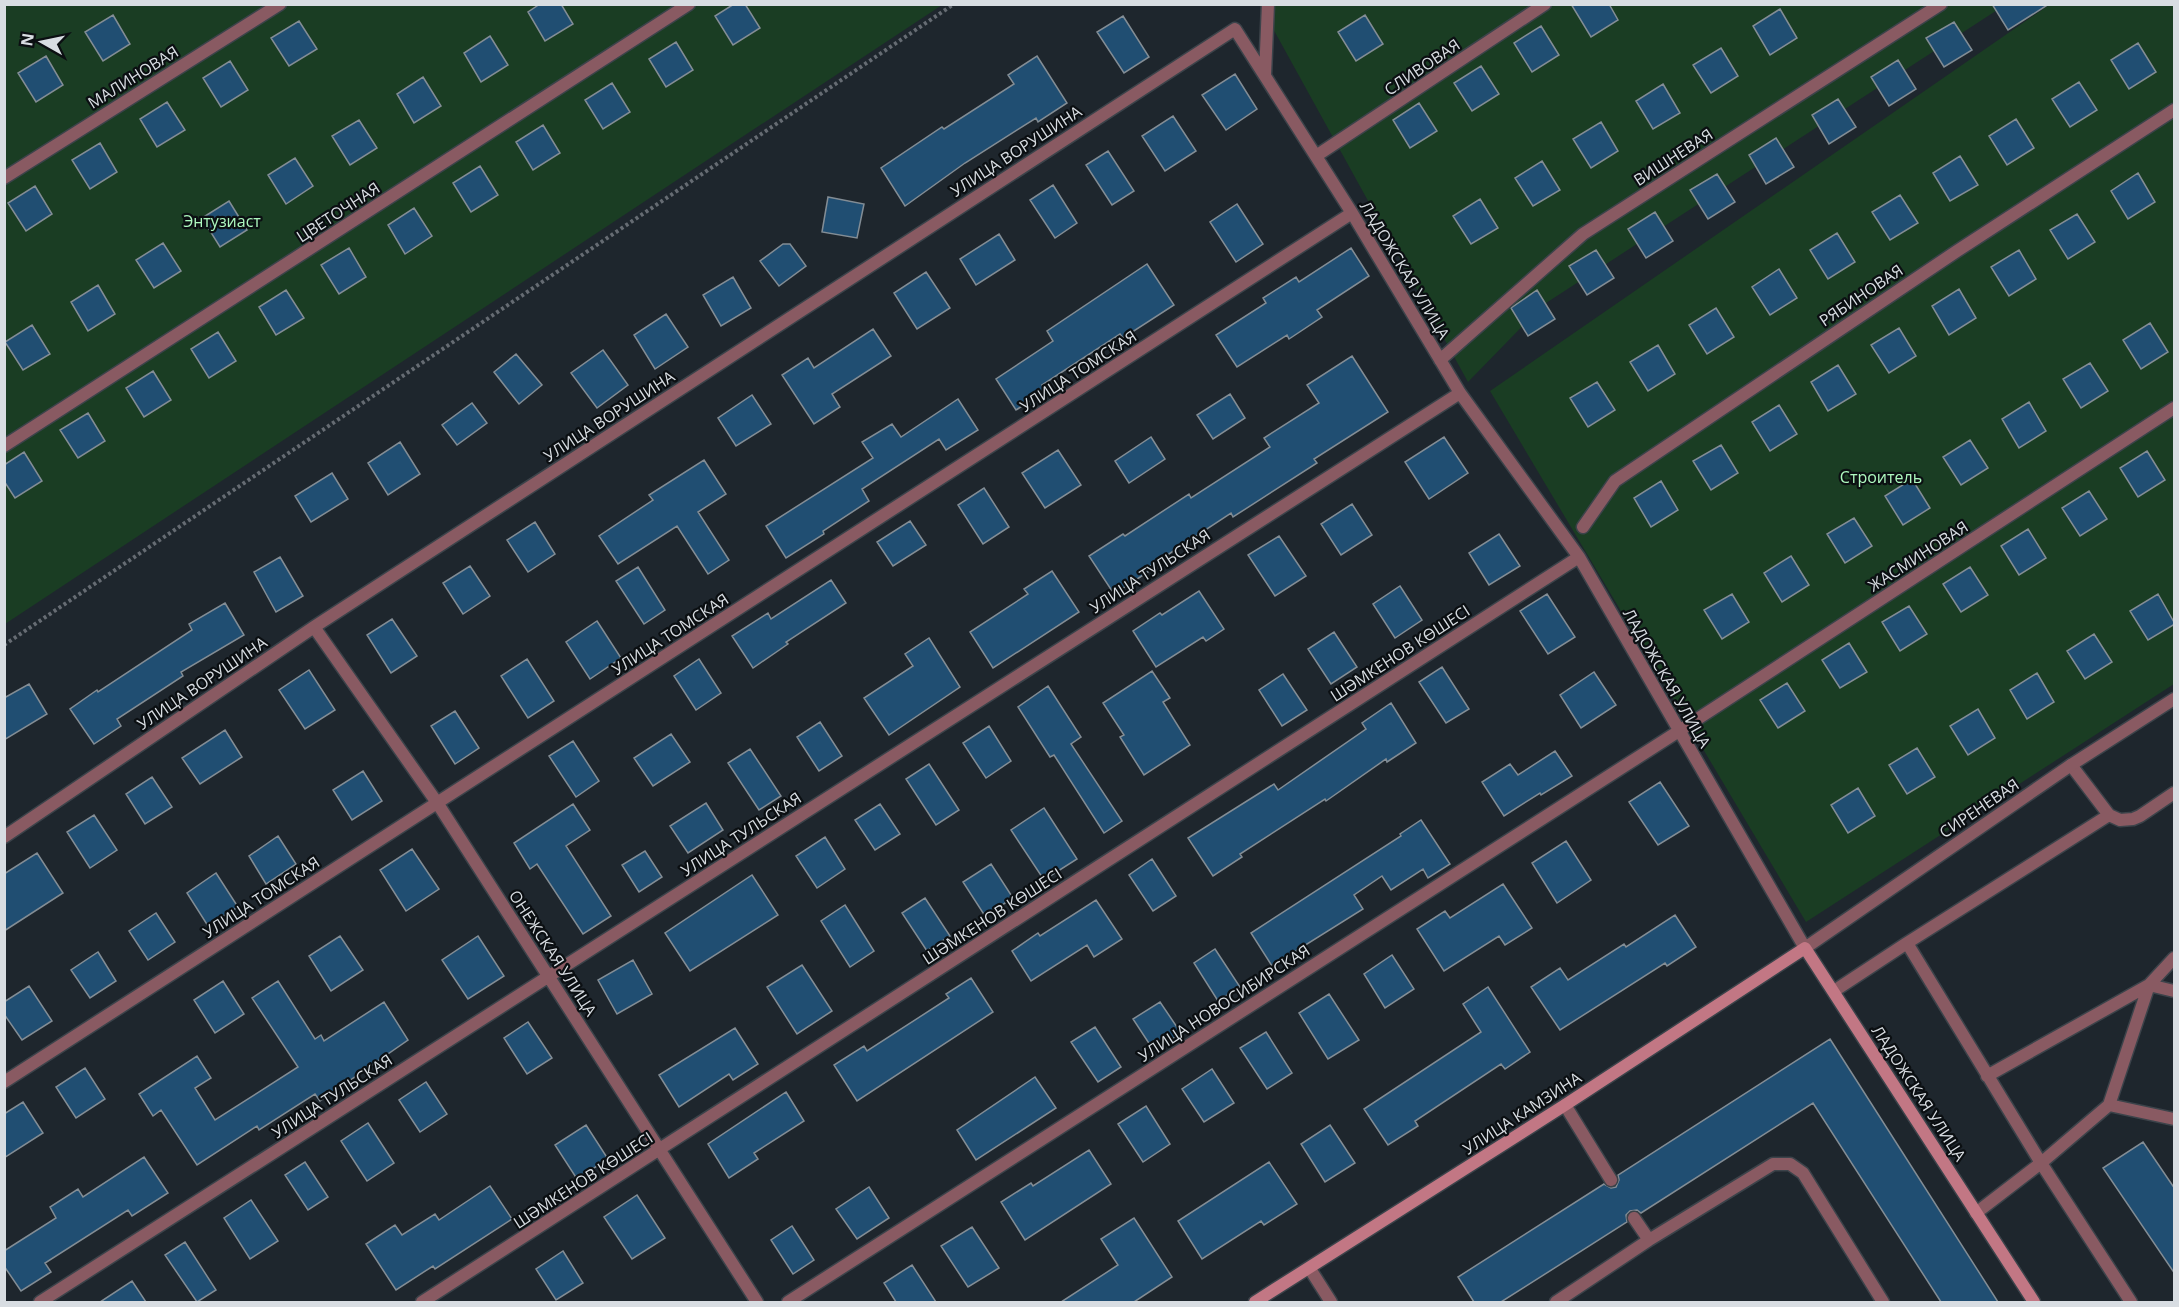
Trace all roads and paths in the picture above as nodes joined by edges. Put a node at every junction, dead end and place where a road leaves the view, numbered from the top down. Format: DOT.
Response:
graph roads {
  1 [pos="280,4"];
  2 [pos="689,4"];
  3 [pos="954,4"];
  4 [pos="1268,4"];
  5 [pos="1545,4"];
  6 [pos="1941,4"];
  7 [pos="1235,29"];
  8 [pos="1265,76"];
  9 [pos="2175,110"];
  10 [pos="1316,156"];
  11 [pos="4,178"];
  12 [pos="1352,213"];
  13 [pos="1440,360"];
  14 [pos="1460,393"];
  15 [pos="2175,408"];
  16 [pos="4,446"];
  17 [pos="1583,527"];
  18 [pos="1579,557"];
  19 [pos="314,627"];
  20 [pos="4,645"];
  21 [pos="2175,699"];
  22 [pos="1679,732"];
  23 [pos="2071,765"];
  24 [pos="2175,793"];
  25 [pos="438,804"];
  26 [pos="2109,815"];
  27 [pos="4,837"];
  28 [pos="1907,943"];
  29 [pos="1805,948"];
  30 [pos="2175,958"];
  31 [pos="549,977"];
  32 [pos="2149,985"];
  33 [pos="1834,991"];
  34 [pos="2175,991"];
  35 [pos="1987,1076"];
  36 [pos="4,1082"];
  37 [pos="2109,1105"];
  38 [pos="1565,1106"];
  39 [pos="2174,1120"];
  40 [pos="660,1150"];
  41 [pos="2041,1163"];
  42 [pos="1611,1180"];
  43 [pos="1976,1212"];
  44 [pos="1634,1218"];
  45 [pos="1649,1240"];
  46 [pos="1310,1269"];
  47 [pos="40,1302"];
  48 [pos="422,1302"];
  49 [pos="757,1302"];
  50 [pos="788,1302"];
  51 [pos="1255,1302"];
  52 [pos="1331,1302"];
  53 [pos="1556,1302"];
  54 [pos="1882,1302"];
  55 [pos="2034,1302"];
  56 [pos="2131,1302"];
  1 -- 11 [label="street, МАЛИНОВАЯ"];
  2 -- 16 [label="street, ЦВЕТОЧНАЯ"];
  3 -- 20 [label="path"];
  4 -- 8 [label="street"];
  5 -- 10 [label="street, СЛИВОВАЯ"];
  6 -- 13 [label="street, ВИШНЕВАЯ"];
  7 -- 8 [label="street, ЛАДОЖСКАЯ УЛИЦА"];
  7 -- 19 [label="street, УЛИЦА ВОРУШИНА"];
  8 -- 10 [label="street, ЛАДОЖСКАЯ УЛИЦА"];
  9 -- 17 [label="street, РЯБИНОВАЯ"];
  10 -- 12 [label="street, ЛАДОЖСКАЯ УЛИЦА"];
  12 -- 13 [label="street, ЛАДОЖСКАЯ УЛИЦА"];
  12 -- 25 [label="street, УЛИЦА ТОМСКАЯ"];
  13 -- 14 [label="street, ЛАДОЖСКАЯ УЛИЦА"];
  14 -- 18 [label="street, ЛАДОЖСКАЯ УЛИЦА"];
  14 -- 31 [label="street, УЛИЦА ТУЛЬСКАЯ"];
  15 -- 22 [label="street, ЖАСМИНОВАЯ"];
  18 -- 22 [label="street, ЛАДОЖСКАЯ УЛИЦА"];
  18 -- 40 [label="street, ШӘМКЕНОВ КӨШЕСІ"];
  19 -- 25 [label="street, ОНЕЖСКАЯ УЛИЦА"];
  19 -- 27 [label="street, УЛИЦА ВОРУШИНА"];
  21 -- 23 [label="street, СИРЕНЕВАЯ"];
  22 -- 29 [label="street, ЛАДОЖСКАЯ УЛИЦА"];
  22 -- 50 [label="street, УЛИЦА НОВОСИБИРСКАЯ"];
  23 -- 26 [label="street"];
  23 -- 29 [label="street, СИРЕНЕВАЯ"];
  24 -- 26 [label="street"];
  25 -- 31 [label="street, ОНЕЖСКАЯ УЛИЦА"];
  25 -- 36 [label="street, УЛИЦА ТОМСКАЯ"];
  26 -- 28 [label="street"];
  28 -- 33 [label="street"];
  28 -- 35 [label="street"];
  29 -- 33 [label="main road, ЛАДОЖСКАЯ УЛИЦА"];
  29 -- 38 [label="main road, УЛИЦА КАМЗИНА"];
  30 -- 32 [label="street"];
  31 -- 40 [label="street, ОНЕЖСКАЯ УЛИЦА"];
  31 -- 47 [label="street, УЛИЦА ТУЛЬСКАЯ"];
  32 -- 34 [label="street"];
  32 -- 35 [label="street"];
  32 -- 37 [label="street"];
  33 -- 43 [label="main road, ЛАДОЖСКАЯ УЛИЦА"];
  35 -- 41 [label="street"];
  37 -- 39 [label="street"];
  37 -- 41 [label="street"];
  38 -- 42 [label="street"];
  38 -- 46 [label="main road, УЛИЦА КАМЗИНА"];
  40 -- 48 [label="street, ШӘМКЕНОВ КӨШЕСІ"];
  40 -- 49 [label="street, ОНЕЖСКАЯ УЛИЦА"];
  41 -- 43 [label="street"];
  41 -- 56 [label="street"];
  43 -- 55 [label="main road, ЛАДОЖСКАЯ УЛИЦА"];
  44 -- 45 [label="street"];
  45 -- 53 [label="street"];
  45 -- 54 [label="street"];
  46 -- 51 [label="main road, УЛИЦА КАМЗИНА"];
  46 -- 52 [label="street"];
}
